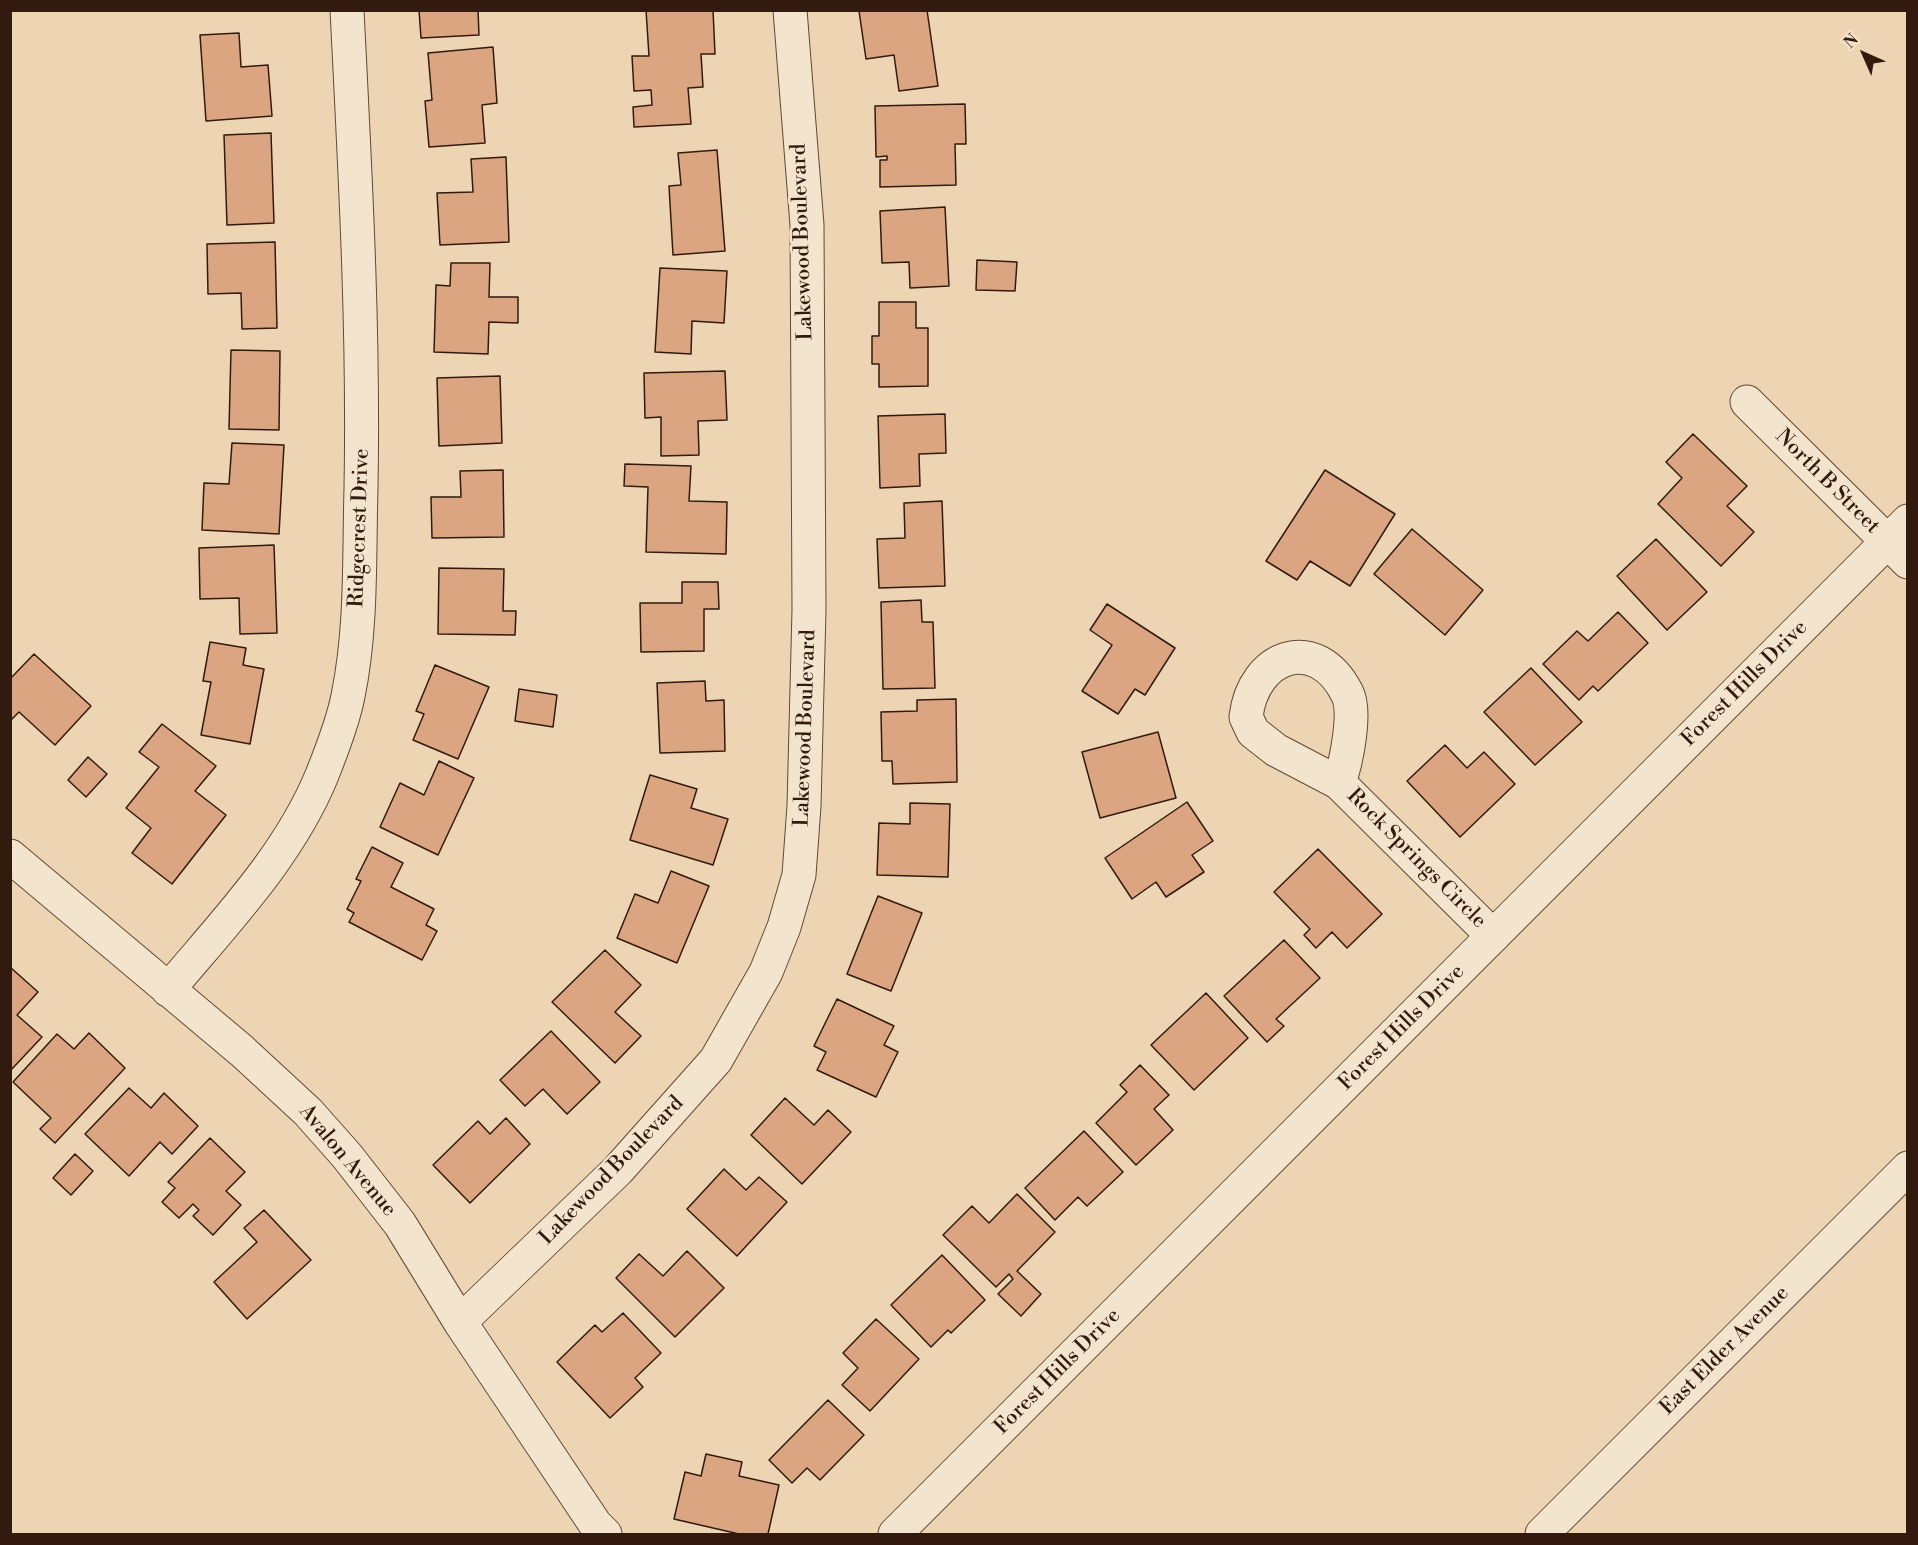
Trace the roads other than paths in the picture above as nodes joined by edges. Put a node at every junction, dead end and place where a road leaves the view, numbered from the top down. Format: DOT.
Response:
graph roads {
  1 [pos="347,10"];
  2 [pos="790,10"];
  3 [pos="1747,402"];
  4 [pos="1901,541"];
  5 [pos="1339,783"];
  6 [pos="10,856"];
  7 [pos="1493,936"];
  8 [pos="168,990"];
  9 [pos="1908,1168"];
  10 [pos="460,1322"];
  11 [pos="604,1534"];
  12 [pos="895,1534"];
  13 [pos="1542,1534"];
  1 -- 8 [label="street, Ridgecrest Drive"];
  2 -- 10 [label="street, Lakewood Boulevard"];
  3 -- 4 [label="street, North B Street"];
  4 -- 7 [label="street, Forest Hills Drive"];
  5 -- 7 [label="street, Rock Springs Circle"];
  6 -- 8 [label="street, Avalon Avenue"];
  7 -- 12 [label="street, Forest Hills Drive"];
  8 -- 10 [label="street, Avalon Avenue"];
  9 -- 13 [label="street, East Elder Avenue"];
  10 -- 11 [label="street, Avalon Avenue"];
}
